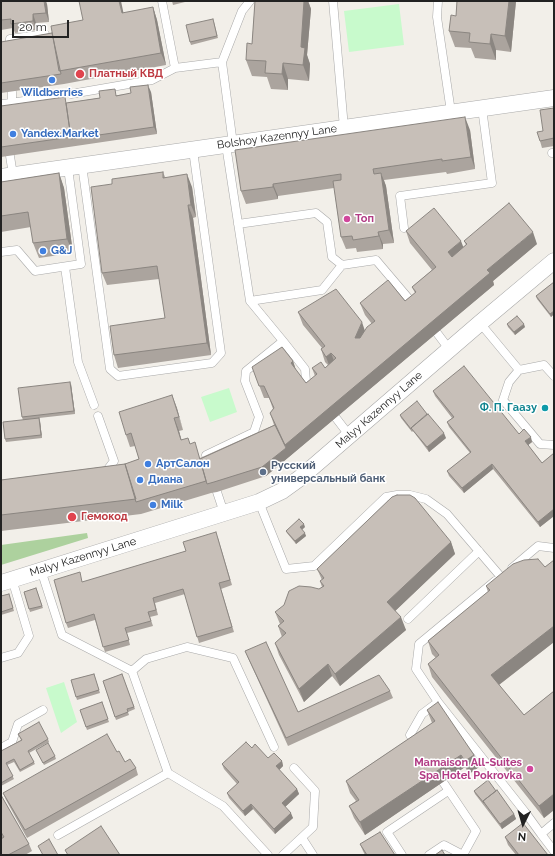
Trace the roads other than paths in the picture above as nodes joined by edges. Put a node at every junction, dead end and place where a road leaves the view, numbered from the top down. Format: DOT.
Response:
graph roads {
  1 [pos="162,1"];
  2 [pos="250,1"];
  3 [pos="333,1"];
  4 [pos="438,1"];
  5 [pos="46,34"];
  6 [pos="10,50"];
  7 [pos="222,62"];
  8 [pos="175,68"];
  9 [pos="12,92"];
  10 [pos="71,94"];
  11 [pos="59,96"];
  12 [pos="554,98"];
  13 [pos="12,103"];
  14 [pos="482,108"];
  15 [pos="451,112"];
  16 [pos="4,116"];
  17 [pos="344,128"];
  18 [pos="230,145"];
  19 [pos="193,150"];
  20 [pos="10,156"];
  21 [pos="75,166"];
  22 [pos="7,176"];
  23 [pos="238,224"];
  24 [pos="404,228"];
  25 [pos="1,252"];
  26 [pos="554,261"];
  27 [pos="342,265"];
  28 [pos="65,267"];
  29 [pos="250,300"];
  30 [pos="416,308"];
  31 [pos="480,322"];
  32 [pos="437,333"];
  33 [pos="282,341"];
  34 [pos="449,349"];
  35 [pos="519,370"];
  36 [pos="554,376"];
  37 [pos="316,391"];
  38 [pos="94,406"];
  39 [pos="98,416"];
  40 [pos="336,418"];
  41 [pos="349,435"];
  42 [pos="554,445"];
  43 [pos="209,466"];
  44 [pos="98,473"];
  45 [pos="217,492"];
  46 [pos="259,502"];
  47 [pos="224,513"];
  48 [pos="554,548"];
  49 [pos="479,551"];
  50 [pos="41,570"];
  51 [pos="501,577"];
  52 [pos="6,581"];
  53 [pos="408,619"];
  54 [pos="1,658"];
  55 [pos="132,671"];
  56 [pos="438,702"];
  57 [pos="43,710"];
  58 [pos="274,747"];
  59 [pos="418,747"];
  60 [pos="1,748"];
  61 [pos="294,768"];
  62 [pos="168,773"];
  63 [pos="442,782"];
  64 [pos="448,791"];
  65 [pos="554,823"];
  66 [pos="540,834"];
  67 [pos="58,835"];
  68 [pos="302,838"];
  69 [pos="554,851"];
  70 [pos="268,855"];
  71 [pos="283,855"];
  72 [pos="313,855"];
  73 [pos="402,855"];
  74 [pos="429,855"];
  75 [pos="463,855"];
  1 -- 8 [label="lane"];
  2 -- 7 [label="lane"];
  3 -- 17 [label="lane"];
  4 -- 15 [label="lane"];
  5 -- 6 [label="lane"];
  7 -- 8 [label="lane"];
  7 -- 18 [label="lane"];
  8 -- 10 [label="lane"];
  9 -- 13 [label="lane"];
  11 -- 13 [label="lane"];
  12 -- 14 [label="street, Bolshoy Kazennyy Lane"];
  13 -- 16 [label="lane"];
  14 -- 15 [label="street, Bolshoy Kazennyy Lane"];
  14 -- 24 [label="lane"];
  15 -- 17 [label="street, Bolshoy Kazennyy Lane"];
  17 -- 18 [label="street, Bolshoy Kazennyy Lane"];
  18 -- 19 [label="street, Bolshoy Kazennyy Lane"];
  18 -- 23 [label="lane"];
  19 -- 21 [label="street, Bolshoy Kazennyy Lane"];
  19 -- 21 [label="lane"];
  20 -- 22 [label="lane"];
  21 -- 22 [label="street, Bolshoy Kazennyy Lane"];
  21 -- 28 [label="lane"];
  23 -- 27 [label="lane"];
  23 -- 29 [label="lane"];
  25 -- 28 [label="lane"];
  26 -- 31 [label="street, Malyy Kazennyy Lane"];
  27 -- 29 [label="lane"];
  27 -- 30 [label="lane"];
  28 -- 38 [label="lane"];
  29 -- 33 [label="lane"];
  31 -- 34 [label="street, Malyy Kazennyy Lane"];
  31 -- 35 [label="lane"];
  32 -- 34 [label="lane"];
  33 -- 37 [label="lane"];
  33 -- 43 [label="lane"];
  34 -- 41 [label="street, Malyy Kazennyy Lane"];
  35 -- 36 [label="lane"];
  35 -- 42 [label="lane"];
  39 -- 44 [label="lane"];
  40 -- 41 [label="lane"];
  41 -- 46 [label="street, Malyy Kazennyy Lane"];
  45 -- 47 [label="lane"];
  46 -- 47 [label="street, Malyy Kazennyy Lane"];
  46 -- 49 [label="lane"];
  47 -- 50 [label="street, Malyy Kazennyy Lane"];
  48 -- 51 [label="lane"];
  49 -- 51 [label="lane"];
  49 -- 53 [label="lane"];
  50 -- 52 [label="street, Malyy Kazennyy Lane"];
  50 -- 55 [label="lane"];
  51 -- 56 [label="lane"];
  52 -- 54 [label="lane"];
  55 -- 58 [label="lane"];
  55 -- 62 [label="lane"];
  56 -- 59 [label="lane"];
  56 -- 66 [label="lane"];
  57 -- 60 [label="lane"];
  61 -- 68 [label="lane"];
  62 -- 67 [label="lane"];
  62 -- 70 [label="lane"];
  63 -- 64 [label="lane"];
  64 -- 73 [label="lane"];
  64 -- 75 [label="lane"];
  65 -- 66 [label="lane"];
  66 -- 69 [label="lane"];
  68 -- 71 [label="lane"];
  68 -- 72 [label="lane"];
  74 -- 75 [label="lane"];
}
